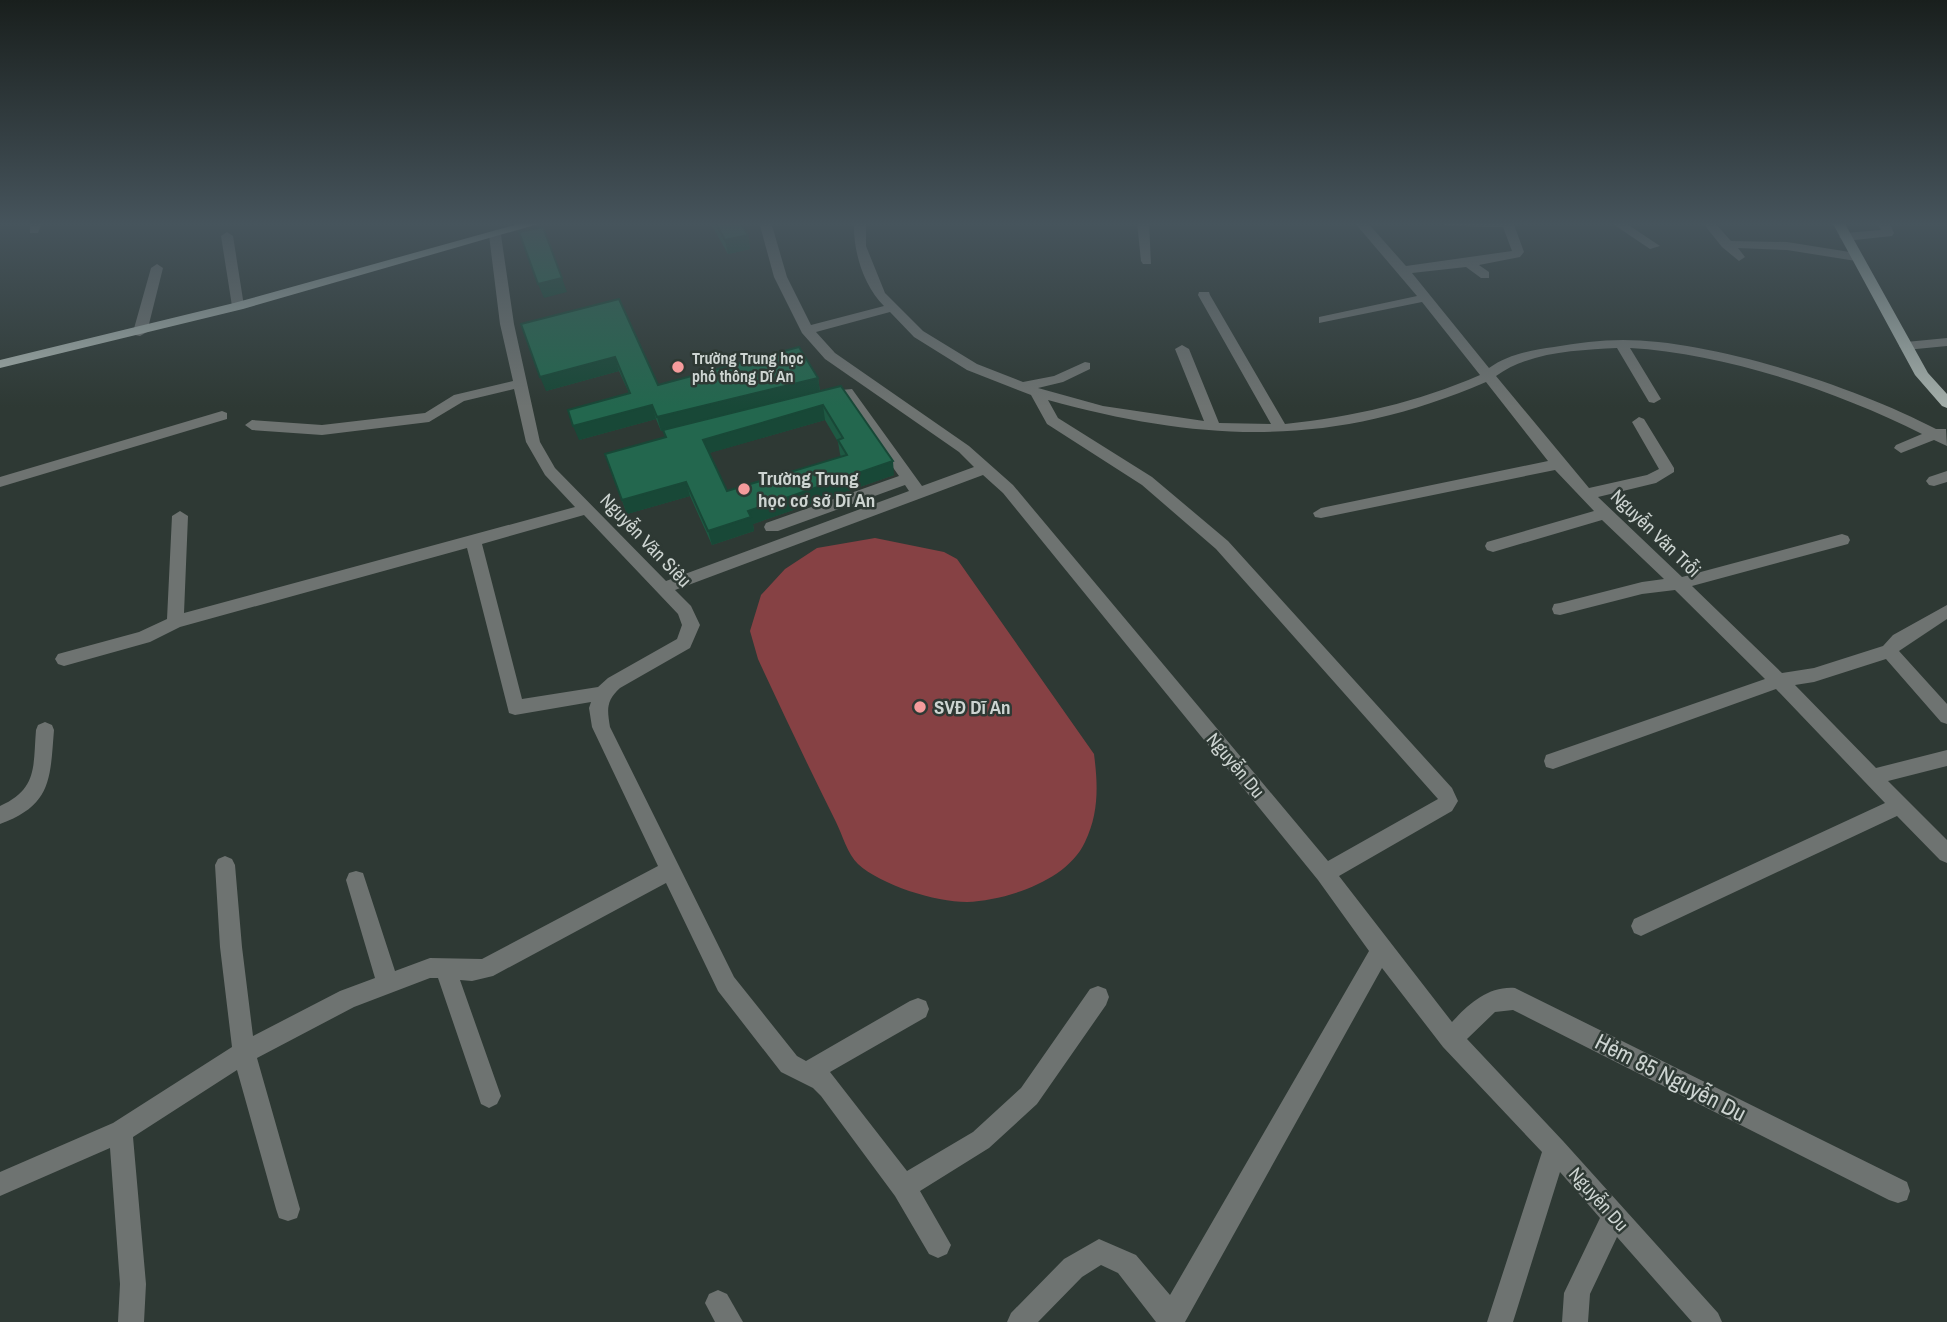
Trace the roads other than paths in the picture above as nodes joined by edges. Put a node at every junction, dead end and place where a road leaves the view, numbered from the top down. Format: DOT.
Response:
graph roads {
  1 [pos="153,284"];
  2 [pos="234,284"];
  3 [pos="319,284"];
  4 [pos="502,284"];
  5 [pos="782,284"];
  6 [pos="875,284"];
  7 [pos="1414,284"];
  8 [pos="1871,284"];
  9 [pos="1204,295"];
  10 [pos="1425,298"];
  11 [pos="238,306"];
  12 [pos="892,308"];
  13 [pos="1324,320"];
  14 [pos="807,330"];
  15 [pos="141,332"];
  16 [pos="1947,342"];
  17 [pos="1621,344"];
  18 [pos="1906,346"];
  19 [pos="1182,349"];
  20 [pos="0,364"];
  21 [pos="1085,366"];
  22 [pos="1487,377"];
  23 [pos="520,384"];
  24 [pos="1029,390"];
  25 [pos="1654,399"];
  26 [pos="808,400"];
  27 [pos="1947,403"];
  28 [pos="222,416"];
  29 [pos="1639,422"];
  30 [pos="252,425"];
  31 [pos="1213,427"];
  32 [pos="1281,429"];
  33 [pos="1943,435"];
  34 [pos="1901,448"];
  35 [pos="1559,464"];
  36 [pos="986,468"];
  37 [pos="909,478"];
  38 [pos="0,482"];
  39 [pos="919,493"];
  40 [pos="1586,494"];
  41 [pos="587,509"];
  42 [pos="1321,513"];
  43 [pos="1605,513"];
  44 [pos="180,516"];
  45 [pos="772,527"];
  46 [pos="473,540"];
  47 [pos="1842,540"];
  48 [pos="1493,545"];
  49 [pos="1678,584"];
  50 [pos="663,588"];
  51 [pos="1560,609"];
  52 [pos="1947,611"];
  53 [pos="175,622"];
  54 [pos="1889,651"];
  55 [pos="64,659"];
  56 [pos="1779,681"];
  57 [pos="603,693"];
  58 [pos="1947,717"];
  59 [pos="45,730"];
  60 [pos="1947,758"];
  61 [pos="1553,761"];
  62 [pos="1871,777"];
  63 [pos="1898,806"];
  64 [pos="0,815"];
  65 [pos="1947,854"];
  66 [pos="225,865"];
  67 [pos="671,870"];
  68 [pos="1325,873"];
  69 [pos="356,880"];
  70 [pos="1641,926"];
  71 [pos="1381,950"];
  72 [pos="445,967"];
  73 [pos="388,984"];
  74 [pos="1098,997"];
  75 [pos="918,1009"];
  76 [pos="1451,1039"];
  77 [pos="244,1053"];
  78 [pos="805,1074"];
  79 [pos="489,1096"];
  80 [pos="121,1131"];
  81 [pos="1555,1149"];
  82 [pos="0,1184"];
  83 [pos="904,1186"];
  84 [pos="1898,1191"];
  85 [pos="288,1209"];
  86 [pos="1614,1215"];
  87 [pos="938,1245"];
  88 [pos="1171,1320"];
  89 [pos="131,1322"];
  90 [pos="1020,1322"];
  91 [pos="1500,1322"];
  92 [pos="1575,1322"];
  93 [pos="1709,1322"];
  1 -- 15 [label="street"];
  2 -- 11 [label="street"];
  3 -- 11 [label="main road"];
  4 -- 23 [label="street, Nguyễn Văn Siêu"];
  5 -- 14 [label="street, Nguyễn Du"];
  6 -- 12 [label="street"];
  7 -- 10 [label="street, Nguyễn Văn Trỗi"];
  8 -- 18 [label="main road"];
  9 -- 32 [label="street"];
  10 -- 13 [label="street"];
  10 -- 22 [label="street, Nguyễn Văn Trỗi"];
  11 -- 15 [label="main road"];
  12 -- 14 [label="street"];
  12 -- 24 [label="street"];
  14 -- 36 [label="street, Nguyễn Du"];
  15 -- 20 [label="main road"];
  16 -- 18 [label="street"];
  17 -- 22 [label="street"];
  17 -- 25 [label="street"];
  17 -- 33 [label="street"];
  18 -- 27 [label="main road"];
  19 -- 31 [label="street"];
  21 -- 24 [label="street"];
  22 -- 32 [label="street"];
  22 -- 35 [label="street, Nguyễn Văn Trỗi"];
  23 -- 30 [label="street"];
  23 -- 41 [label="street, Nguyễn Văn Siêu"];
  24 -- 31 [label="street"];
  24 -- 68 [label="street"];
  26 -- 37 [label="street"];
  28 -- 38 [label="street"];
  29 -- 40 [label="street"];
  31 -- 32 [label="street"];
  33 -- 34 [label="street"];
  35 -- 40 [label="street, Nguyễn Văn Trỗi"];
  35 -- 42 [label="street"];
  36 -- 39 [label="street"];
  36 -- 68 [label="street, Nguyễn Du"];
  37 -- 39 [label="street"];
  37 -- 45 [label="street"];
  39 -- 50 [label="street"];
  40 -- 43 [label="street, Nguyễn Văn Trỗi"];
  41 -- 46 [label="street"];
  41 -- 50 [label="street, Nguyễn Văn Siêu"];
  43 -- 48 [label="street"];
  43 -- 49 [label="street, Nguyễn Văn Trỗi"];
  44 -- 53 [label="street"];
  46 -- 53 [label="street"];
  46 -- 57 [label="street"];
  47 -- 49 [label="street"];
  49 -- 51 [label="street"];
  49 -- 56 [label="street, Nguyễn Văn Trỗi"];
  50 -- 57 [label="street, Nguyễn Văn Siêu"];
  52 -- 54 [label="street"];
  53 -- 55 [label="street"];
  54 -- 56 [label="street"];
  54 -- 58 [label="street"];
  56 -- 61 [label="street"];
  56 -- 62 [label="street, Nguyễn Văn Trỗi"];
  57 -- 67 [label="street"];
  59 -- 64 [label="street"];
  60 -- 62 [label="street"];
  62 -- 63 [label="street, Nguyễn Văn Trỗi"];
  63 -- 65 [label="street, Nguyễn Văn Trỗi"];
  63 -- 70 [label="street"];
  66 -- 77 [label="street"];
  67 -- 72 [label="street"];
  67 -- 78 [label="street"];
  68 -- 71 [label="street, Nguyễn Du"];
  69 -- 73 [label="street"];
  71 -- 76 [label="street, Nguyễn Du"];
  71 -- 88 [label="street"];
  72 -- 73 [label="street"];
  72 -- 79 [label="street"];
  73 -- 77 [label="street"];
  74 -- 83 [label="street"];
  75 -- 78 [label="street"];
  76 -- 81 [label="street, Nguyễn Du"];
  76 -- 84 [label="street, Hẻm 85 Nguyễn Du"];
  77 -- 80 [label="street"];
  77 -- 85 [label="street"];
  78 -- 83 [label="street"];
  80 -- 82 [label="street"];
  80 -- 89 [label="street"];
  81 -- 86 [label="street, Nguyễn Du"];
  81 -- 91 [label="street"];
  83 -- 87 [label="street"];
  86 -- 92 [label="street"];
  86 -- 93 [label="street, Nguyễn Du"];
  88 -- 90 [label="street"];
}
